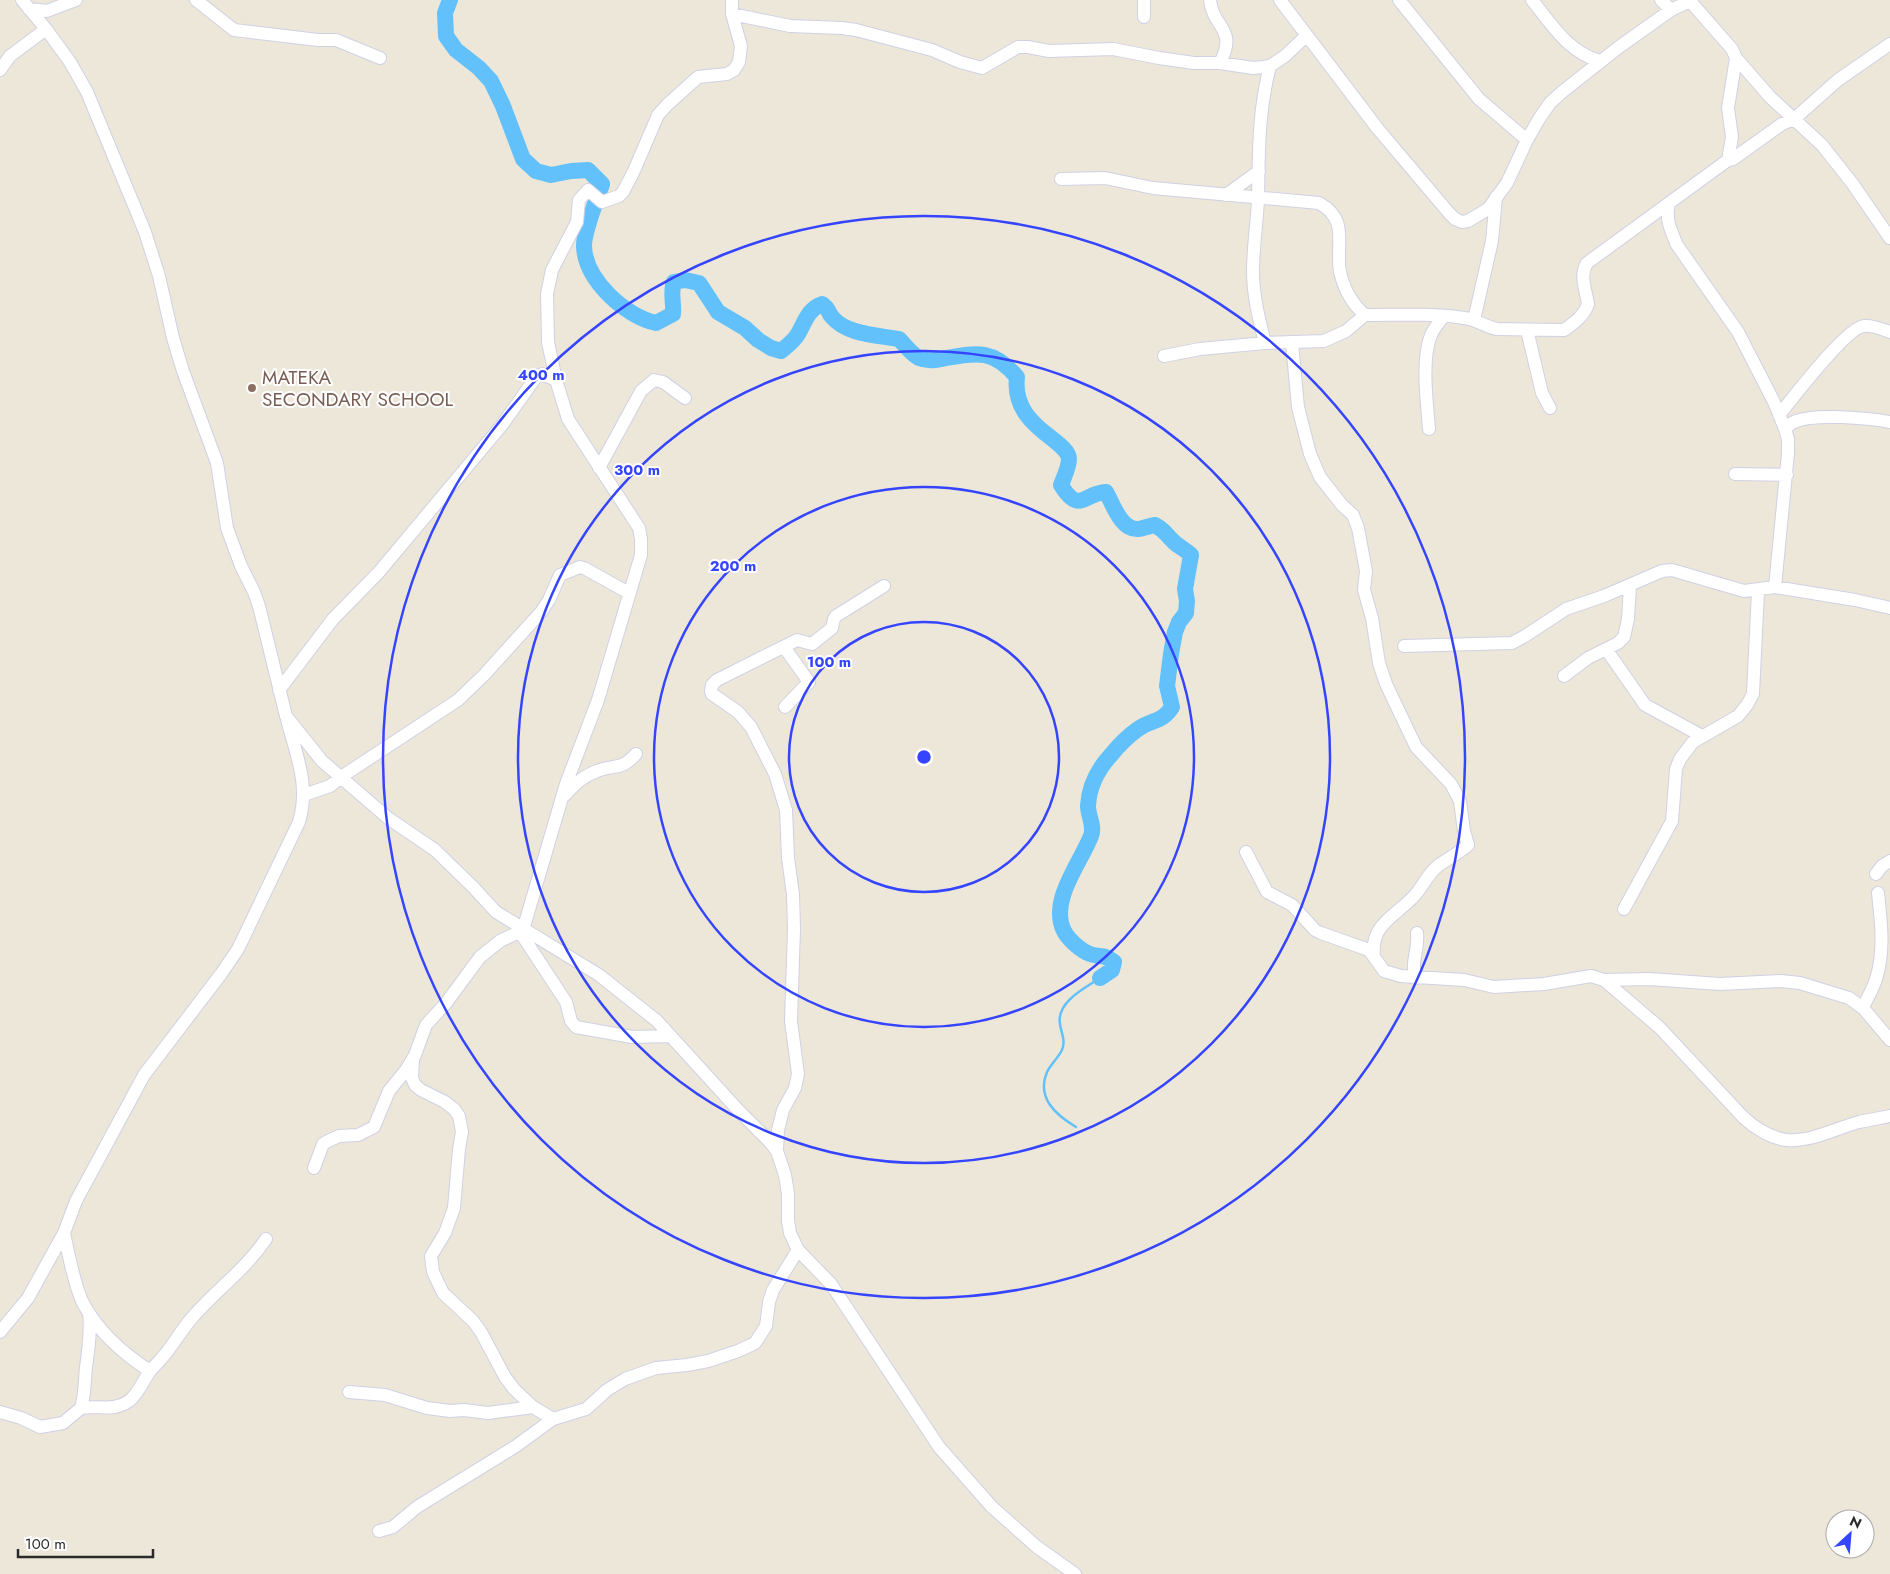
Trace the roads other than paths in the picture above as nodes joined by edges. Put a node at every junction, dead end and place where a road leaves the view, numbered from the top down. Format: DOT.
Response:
graph roads {
  1 [pos="76,0"];
  2 [pos="196,0"];
  3 [pos="732,0"];
  4 [pos="1144,0"];
  5 [pos="1210,0"];
  6 [pos="1280,0"];
  7 [pos="1399,0"];
  8 [pos="1532,0"];
  9 [pos="1661,0"];
  10 [pos="1691,0"];
  11 [pos="25,5"];
  12 [pos="1671,10"];
  13 [pos="732,14"];
  14 [pos="1144,17"];
  15 [pos="46,29"];
  16 [pos="1306,36"];
  17 [pos="1890,44"];
  18 [pos="380,58"];
  19 [pos="1736,58"];
  20 [pos="1600,61"];
  21 [pos="1220,63"];
  22 [pos="1270,66"];
  23 [pos="0,70"];
  24 [pos="1794,119"];
  25 [pos="1527,140"];
  26 [pos="1728,160"];
  27 [pos="1259,170"];
  28 [pos="1061,179"];
  29 [pos="1226,195"];
  30 [pos="1496,197"];
  31 [pos="1258,198"];
  32 [pos="1669,204"];
  33 [pos="1890,238"];
  34 [pos="1365,315"];
  35 [pos="1444,316"];
  36 [pos="1474,320"];
  37 [pos="1527,330"];
  38 [pos="1890,332"];
  39 [pos="1265,343"];
  40 [pos="1292,343"];
  41 [pos="1164,356"];
  42 [pos="556,380"];
  43 [pos="684,398"];
  44 [pos="1550,408"];
  45 [pos="1779,415"];
  46 [pos="1890,422"];
  47 [pos="1785,428"];
  48 [pos="1429,429"];
  49 [pos="599,468"];
  50 [pos="1735,474"];
  51 [pos="1787,474"];
  52 [pos="1630,585"];
  53 [pos="884,586"];
  54 [pos="1775,587"];
  55 [pos="1758,590"];
  56 [pos="629,593"];
  57 [pos="1890,608"];
  58 [pos="1404,646"];
  59 [pos="784,647"];
  60 [pos="1606,650"];
  61 [pos="1564,676"];
  62 [pos="279,690"];
  63 [pos="785,707"];
  64 [pos="286,716"];
  65 [pos="1702,736"];
  66 [pos="636,754"];
  67 [pos="341,776"];
  68 [pos="304,794"];
  69 [pos="563,798"];
  70 [pos="1246,852"];
  71 [pos="1890,861"];
  72 [pos="1876,874"];
  73 [pos="1878,892"];
  74 [pos="1624,909"];
  75 [pos="522,931"];
  76 [pos="1417,933"];
  77 [pos="1374,956"];
  78 [pos="1416,978"];
  79 [pos="1604,980"];
  80 [pos="1863,1008"];
  81 [pos="671,1036"];
  82 [pos="1890,1040"];
  83 [pos="414,1057"];
  84 [pos="1890,1116"];
  85 [pos="777,1151"];
  86 [pos="314,1168"];
  87 [pos="64,1233"];
  88 [pos="266,1239"];
  89 [pos="798,1250"];
  90 [pos="89,1312"];
  91 [pos="0,1332"];
  92 [pos="150,1372"];
  93 [pos="349,1392"];
  94 [pos="81,1408"];
  95 [pos="533,1408"];
  96 [pos="0,1412"];
  97 [pos="553,1419"];
  98 [pos="379,1531"];
  99 [pos="1075,1574"];
  1 -- 11 [label="street"];
  2 -- 18 [label="street"];
  3 -- 13 [label="street"];
  4 -- 14 [label="street"];
  5 -- 21 [label="street"];
  6 -- 16 [label="street"];
  7 -- 25 [label="street"];
  8 -- 20 [label="street"];
  9 -- 12 [label="street"];
  10 -- 12 [label="street"];
  10 -- 19 [label="street"];
  11 -- 15 [label="street"];
  12 -- 20 [label="street"];
  13 -- 21 [label="street"];
  13 -- 42 [label="street"];
  15 -- 23 [label="street"];
  15 -- 62 [label="street"];
  16 -- 22 [label="street"];
  16 -- 30 [label="street"];
  17 -- 24 [label="street"];
  19 -- 24 [label="street"];
  19 -- 26 [label="street"];
  20 -- 25 [label="street"];
  21 -- 22 [label="street"];
  22 -- 27 [label="street"];
  24 -- 26 [label="street"];
  24 -- 33 [label="street"];
  25 -- 30 [label="street"];
  26 -- 32 [label="street"];
  27 -- 29 [label="street"];
  27 -- 31 [label="street"];
  28 -- 29 [label="street"];
  29 -- 31 [label="street"];
  30 -- 36 [label="street"];
  31 -- 34 [label="street"];
  31 -- 39 [label="street"];
  32 -- 37 [label="street"];
  32 -- 45 [label="street"];
  34 -- 35 [label="street"];
  34 -- 40 [label="street"];
  35 -- 36 [label="street"];
  35 -- 48 [label="street"];
  36 -- 37 [label="street"];
  37 -- 44 [label="street"];
  38 -- 45 [label="street"];
  39 -- 40 [label="street"];
  39 -- 41 [label="street"];
  40 -- 77 [label="street"];
  42 -- 49 [label="street"];
  42 -- 62 [label="street"];
  43 -- 49 [label="street"];
  45 -- 47 [label="street"];
  46 -- 47 [label="street"];
  47 -- 51 [label="street"];
  49 -- 56 [label="street"];
  50 -- 51 [label="street"];
  51 -- 54 [label="street"];
  52 -- 55 [label="street"];
  52 -- 58 [label="street"];
  52 -- 60 [label="street"];
  53 -- 59 [label="street"];
  54 -- 55 [label="street"];
  54 -- 57 [label="street"];
  55 -- 65 [label="street"];
  56 -- 67 [label="street"];
  56 -- 69 [label="street"];
  59 -- 63 [label="street"];
  59 -- 85 [label="street"];
  60 -- 61 [label="street"];
  60 -- 65 [label="street"];
  62 -- 64 [label="street"];
  64 -- 67 [label="street"];
  64 -- 68 [label="street"];
  65 -- 74 [label="street"];
  66 -- 69 [label="street"];
  67 -- 68 [label="street"];
  67 -- 75 [label="street"];
  68 -- 87 [label="street"];
  69 -- 75 [label="street"];
  70 -- 77 [label="street"];
  71 -- 72 [label="street"];
  73 -- 80 [label="street"];
  75 -- 81 [label="street"];
  75 -- 81 [label="street"];
  75 -- 83 [label="street"];
  76 -- 78 [label="street"];
  77 -- 78 [label="street"];
  78 -- 79 [label="street"];
  79 -- 80 [label="street"];
  79 -- 84 [label="street"];
  80 -- 82 [label="street"];
  81 -- 85 [label="street"];
  83 -- 86 [label="street"];
  83 -- 95 [label="street"];
  85 -- 89 [label="street"];
  87 -- 90 [label="street"];
  87 -- 91 [label="street"];
  88 -- 92 [label="street"];
  89 -- 97 [label="street"];
  89 -- 99 [label="street"];
  90 -- 92 [label="street"];
  90 -- 94 [label="street"];
  92 -- 94 [label="street"];
  93 -- 95 [label="street"];
  94 -- 96 [label="street"];
  95 -- 97 [label="street"];
  97 -- 98 [label="street"];
}
